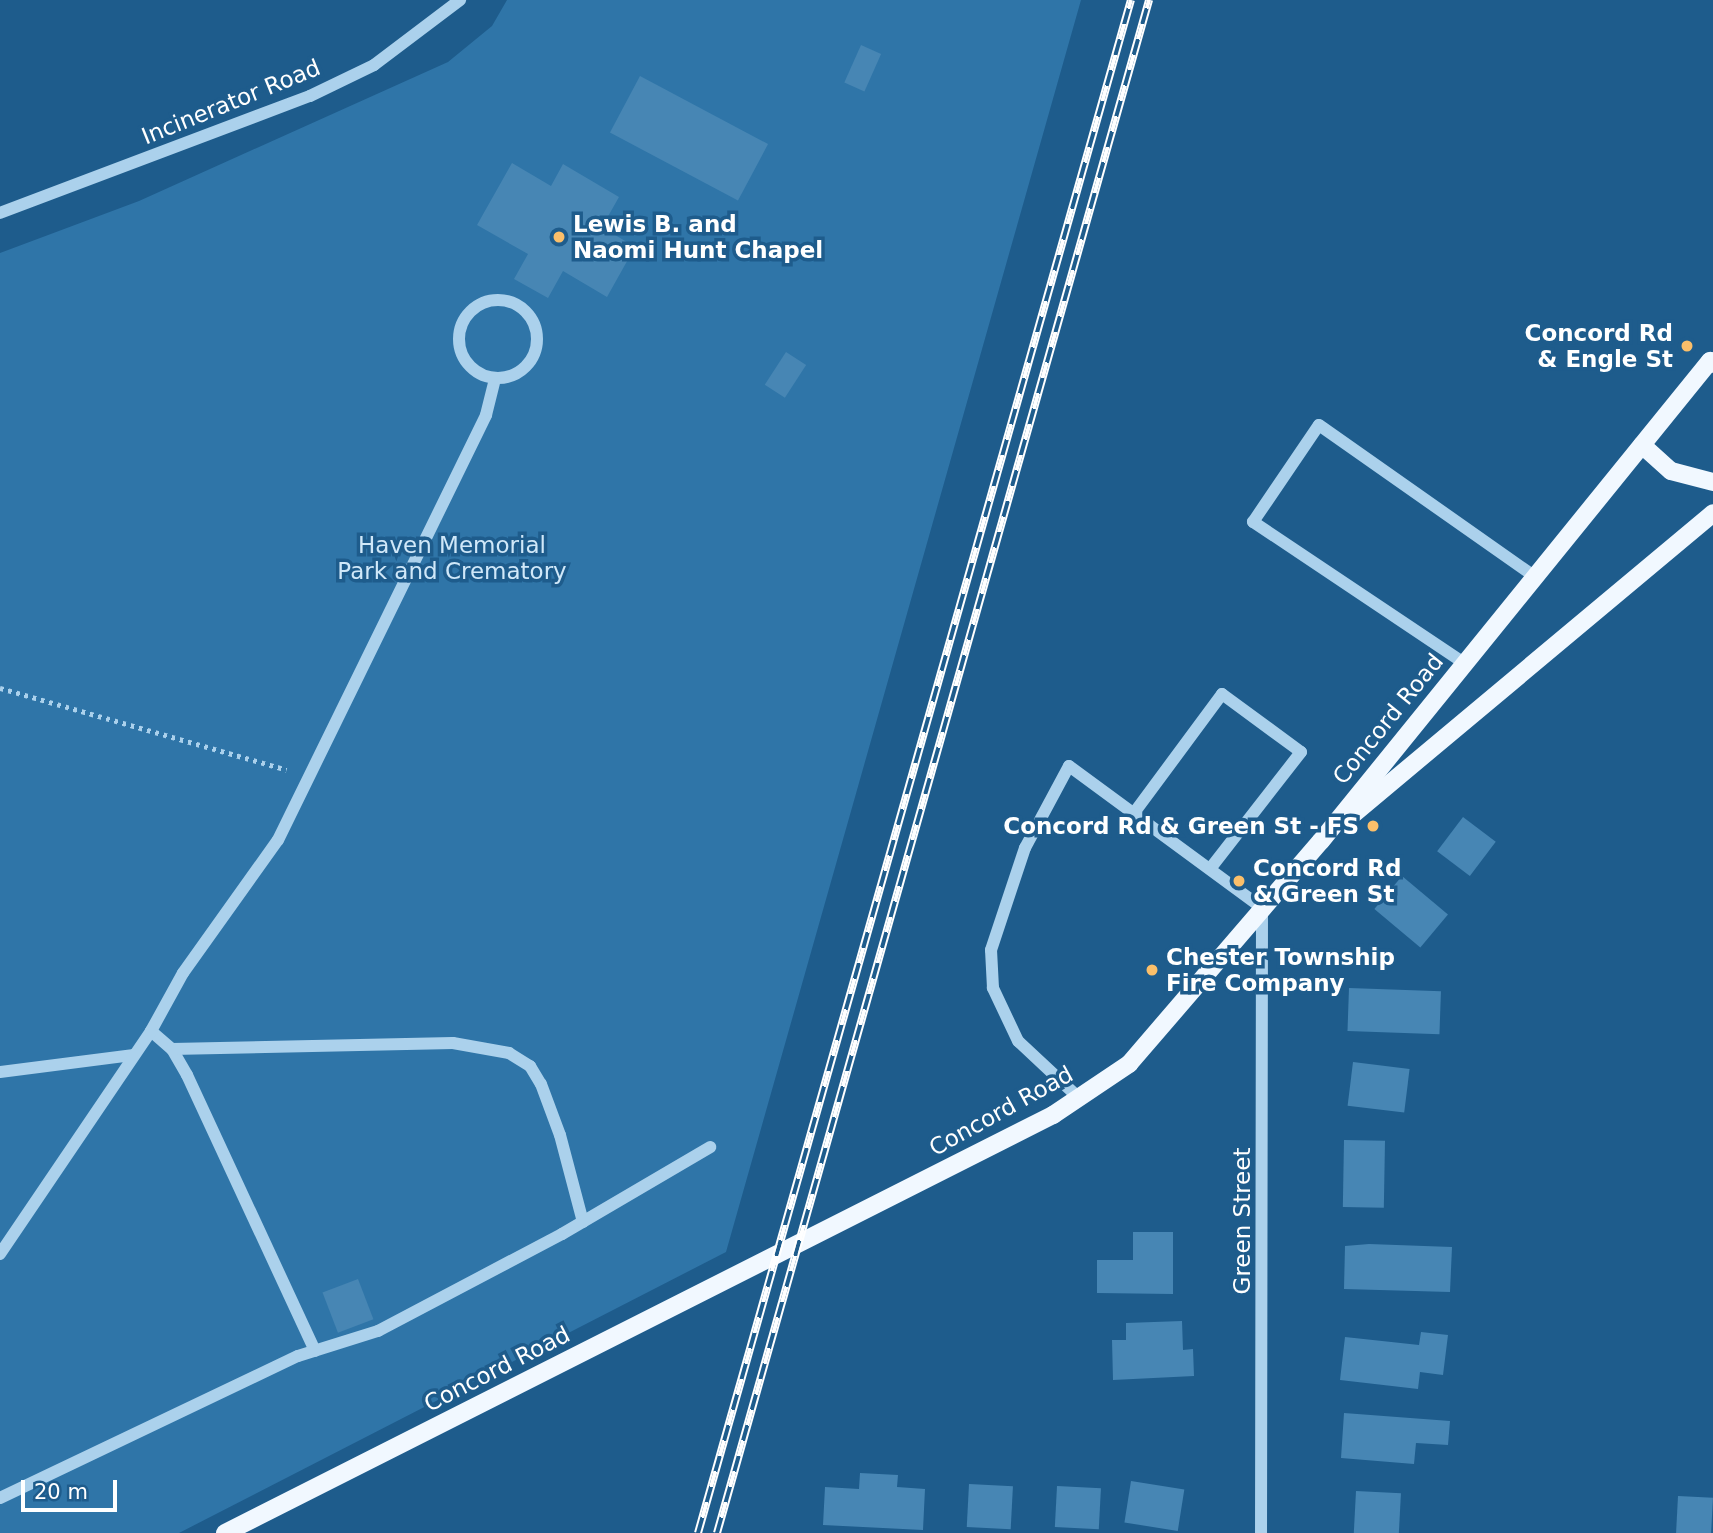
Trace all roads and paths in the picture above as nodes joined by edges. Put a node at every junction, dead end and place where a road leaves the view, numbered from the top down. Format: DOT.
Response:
graph roads {
  1 [pos="460,0"];
  2 [pos="0,213"];
  3 [pos="1712,361"];
  4 [pos="495,379"];
  5 [pos="1642,445"];
  6 [pos="1713,482"];
  7 [pos="1713,513"];
  8 [pos="1534,576"];
  9 [pos="1464,663"];
  10 [pos="0,688"];
  11 [pos="312,775"];
  12 [pos="1134,813"];
  13 [pos="1321,841"];
  14 [pos="1210,869"];
  15 [pos="1262,908"];
  16 [pos="151,1031"];
  17 [pos="172,1049"];
  18 [pos="132,1055"];
  19 [pos="0,1072"];
  20 [pos="1079,1098"];
  21 [pos="710,1147"];
  22 [pos="583,1222"];
  23 [pos="0,1254"];
  24 [pos="314,1351"];
  25 [pos="0,1498"];
  26 [pos="225,1533"];
  27 [pos="1261,1533"];
  1 -- 2 [label="street, Incinerator Road"];
  3 -- 5 [label="main road, Concord Road"];
  4 -- 4 [label="street"];
  4 -- 11 [label="street"];
  5 -- 6 [label="main road"];
  5 -- 8 [label="main road, Concord Road"];
  7 -- 13 [label="main road"];
  8 -- 9 [label="main road, Concord Road"];
  8 -- 9 [label="street"];
  9 -- 13 [label="main road, Concord Road"];
  10 -- 11 [label="path"];
  11 -- 16 [label="street"];
  12 -- 14 [label="street"];
  12 -- 14 [label="street"];
  12 -- 20 [label="street"];
  13 -- 15 [label="main road, Concord Road"];
  14 -- 15 [label="street"];
  15 -- 20 [label="main road, Concord Road"];
  15 -- 27 [label="street, Green Street"];
  16 -- 17 [label="street"];
  16 -- 18 [label="street"];
  17 -- 22 [label="street"];
  17 -- 24 [label="street"];
  18 -- 19 [label="street"];
  18 -- 23 [label="street"];
  20 -- 26 [label="main road, Concord Road"];
  21 -- 22 [label="street"];
  22 -- 24 [label="street"];
  24 -- 25 [label="street"];
}
